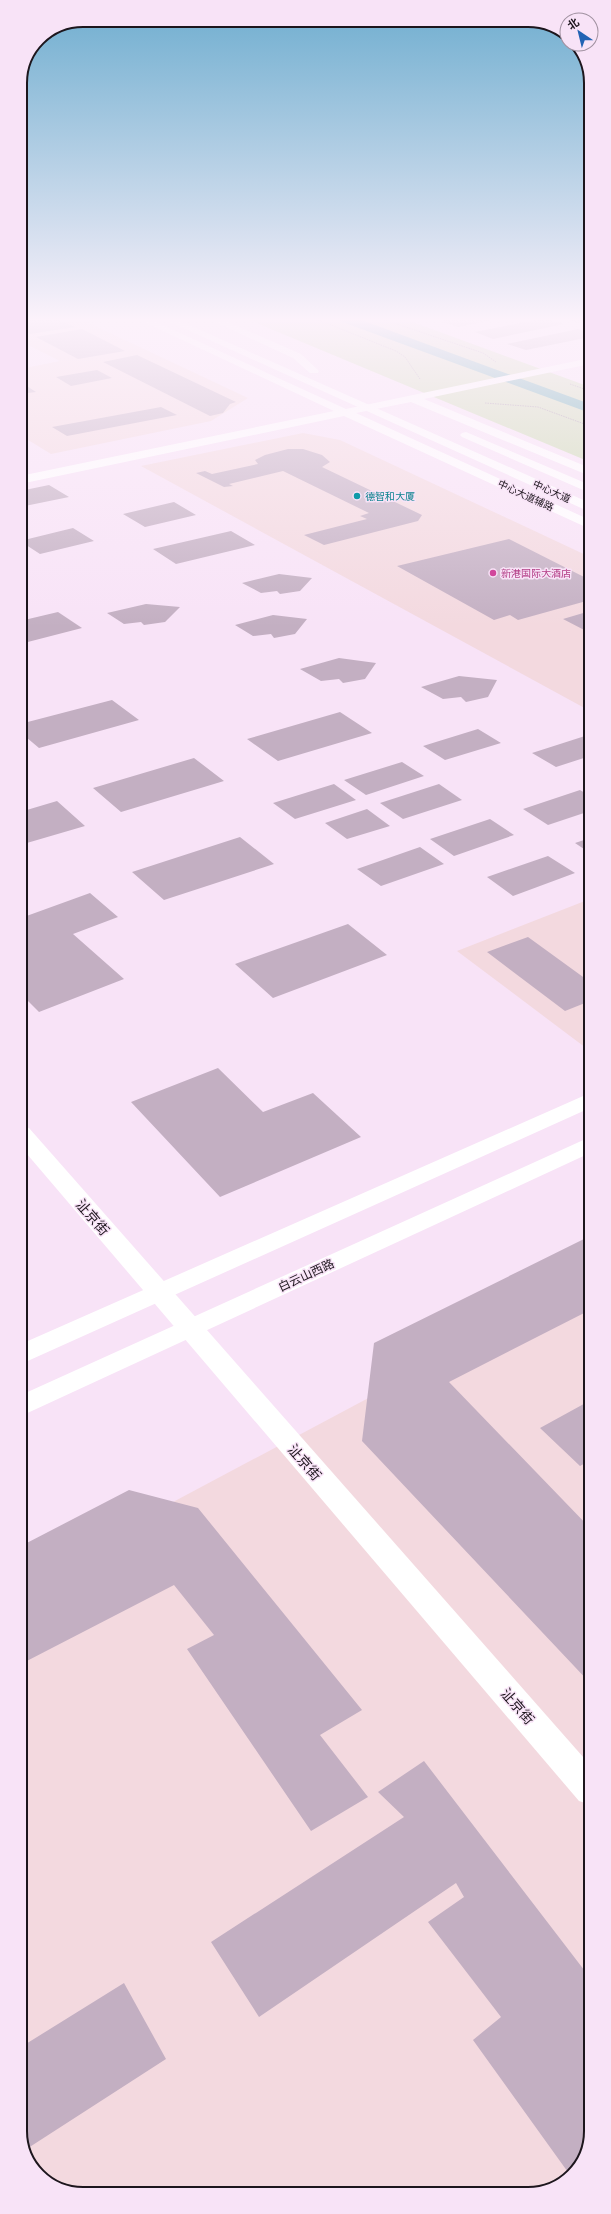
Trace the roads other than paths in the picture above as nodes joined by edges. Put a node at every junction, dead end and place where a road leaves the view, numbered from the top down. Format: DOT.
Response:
graph roads {
  1 [pos="260,420"];
  2 [pos="305,420"];
  3 [pos="363,420"];
  4 [pos="395,420"];
  5 [pos="468,420"];
  6 [pos="455,430"];
  7 [pos="27,468"];
  8 [pos="584,469"];
  9 [pos="27,479"];
  10 [pos="584,485"];
  11 [pos="584,505"];
  12 [pos="584,522"];
  13 [pos="584,1103"];
  14 [pos="27,1140"];
  15 [pos="584,1147"];
  16 [pos="159,1293"];
  17 [pos="190,1329"];
  18 [pos="27,1351"];
  19 [pos="27,1403"];
  20 [pos="584,1782"];
  1 -- 7 [label="main road"];
  2 -- 9 [label="main road"];
  3 -- 12 [label="main road, 中心大道辅路"];
  4 -- 11 [label="main road, 中心大道"];
  5 -- 8 [label="main road"];
  6 -- 10 [label="main road, 中心大道"];
  13 -- 16 [label="main road"];
  14 -- 16 [label="main road, 沚京街"];
  15 -- 17 [label="main road, 白云山西路"];
  16 -- 17 [label="main road, 沚京街"];
  16 -- 18 [label="main road"];
  17 -- 19 [label="main road, 白云山西路"];
  17 -- 20 [label="main road, 沚京街"];
}
